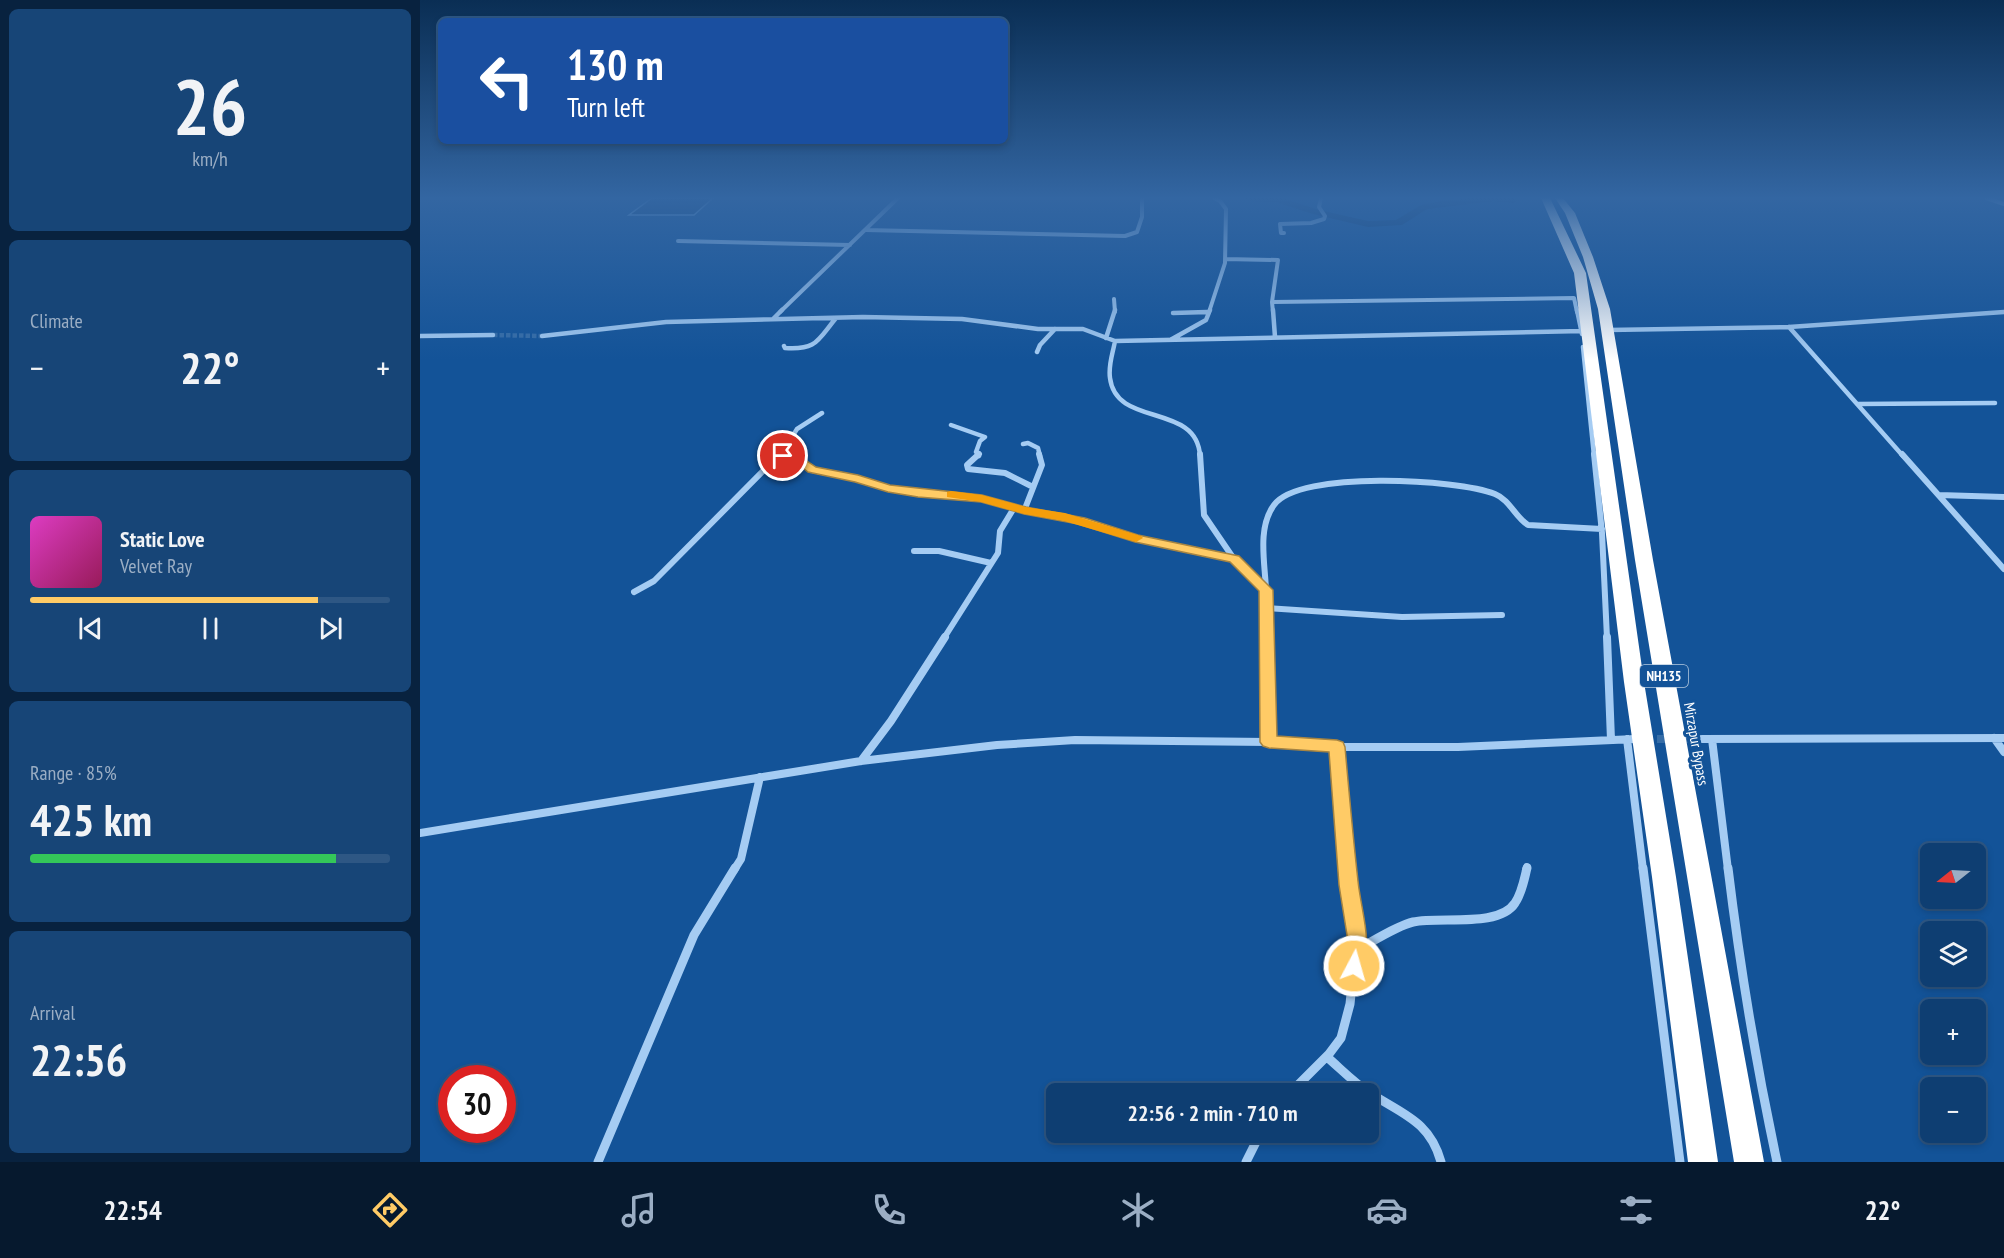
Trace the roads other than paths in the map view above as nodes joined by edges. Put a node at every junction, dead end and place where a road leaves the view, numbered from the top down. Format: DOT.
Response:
graph roads {
  1 [pos="842,252"];
  2 [pos="1224,252"];
  3 [pos="1570,252"];
  4 [pos="1586,252"];
  5 [pos="1225,259"];
  6 [pos="1114,299"];
  7 [pos="1272,302"];
  8 [pos="1207,312"];
  9 [pos="2004,312"];
  10 [pos="1173,313"];
  11 [pos="836,318"];
  12 [pos="772,320"];
  13 [pos="1789,327"];
  14 [pos="1056,329"];
  15 [pos="1608,330"];
  16 [pos="1582,331"];
  17 [pos="493,335"];
  18 [pos="420,336"];
  19 [pos="542,336"];
  20 [pos="1275,337"];
  21 [pos="1106,338"];
  22 [pos="1172,339"];
  23 [pos="1115,341"];
  24 [pos="784,346"];
  25 [pos="1037,352"];
  26 [pos="1995,403"];
  27 [pos="1857,404"];
  28 [pos="822,413"];
  29 [pos="951,425"];
  30 [pos="1023,444"];
  31 [pos="780,456"];
  32 [pos="1033,487"];
  33 [pos="1939,495"];
  34 [pos="2004,497"];
  35 [pos="1014,508"];
  36 [pos="1024,511"];
  37 [pos="1602,528"];
  38 [pos="914,551"];
  39 [pos="1234,559"];
  40 [pos="992,563"];
  41 [pos="2004,569"];
  42 [pos="1266,590"];
  43 [pos="634,592"];
  44 [pos="1266,608"];
  45 [pos="1502,615"];
  46 [pos="1994,738"];
  47 [pos="2004,738"];
  48 [pos="1611,740"];
  49 [pos="1269,742"];
  50 [pos="1337,747"];
  51 [pos="2004,752"];
  52 [pos="861,760"];
  53 [pos="760,777"];
  54 [pos="420,834"];
  55 [pos="1527,867"];
  56 [pos="1355,951"];
  57 [pos="1327,1057"];
  58 [pos="1300,1083"];
  59 [pos="1256,1143"];
  60 [pos="598,1162"];
  61 [pos="1246,1162"];
  62 [pos="1441,1162"];
  63 [pos="1680,1162"];
  64 [pos="1703,1162"];
  65 [pos="1749,1162"];
  66 [pos="1777,1162"];
  1 -- 12 [label="street"];
  2 -- 5 [label="street"];
  3 -- 64 [label="highway, NH135"];
  4 -- 15 [label="highway, Mirzapur Bypass / NH135"];
  5 -- 7 [label="street"];
  5 -- 8 [label="street"];
  6 -- 21 [label="street"];
  7 -- 16 [label="street"];
  7 -- 20 [label="street"];
  8 -- 10 [label="street"];
  8 -- 22 [label="street"];
  9 -- 13 [label="street"];
  11 -- 12 [label="street"];
  11 -- 14 [label="street"];
  11 -- 24 [label="street"];
  12 -- 19 [label="street"];
  13 -- 15 [label="street"];
  13 -- 27 [label="street"];
  14 -- 21 [label="street"];
  14 -- 25 [label="street"];
  15 -- 65 [label="highway, Mirzapur Bypass / NH135"];
  16 -- 20 [label="street"];
  16 -- 37 [label="street"];
  17 -- 18 [label="street"];
  20 -- 22 [label="street"];
  21 -- 23 [label="street"];
  22 -- 23 [label="street"];
  23 -- 39 [label="street"];
  26 -- 27 [label="street"];
  27 -- 33 [label="street"];
  28 -- 31 [label="street"];
  29 -- 32 [label="street"];
  30 -- 32 [label="street"];
  31 -- 35 [label="street"];
  31 -- 43 [label="street"];
  32 -- 36 [label="street"];
  33 -- 34 [label="street"];
  33 -- 41 [label="street"];
  35 -- 36 [label="street"];
  35 -- 40 [label="street"];
  36 -- 39 [label="street"];
  37 -- 42 [label="street"];
  37 -- 48 [label="street"];
  38 -- 40 [label="street"];
  39 -- 42 [label="street"];
  40 -- 52 [label="street"];
  42 -- 44 [label="street"];
  44 -- 45 [label="street"];
  44 -- 49 [label="street"];
  46 -- 47 [label="street"];
  46 -- 51 [label="street"];
  46 -- 66 [label="street"];
  48 -- 50 [label="street"];
  48 -- 63 [label="street"];
  49 -- 50 [label="street"];
  49 -- 52 [label="street"];
  50 -- 56 [label="street"];
  52 -- 53 [label="street"];
  53 -- 54 [label="street"];
  53 -- 60 [label="street"];
  55 -- 56 [label="street"];
  56 -- 57 [label="street"];
  57 -- 58 [label="street"];
  57 -- 62 [label="street"];
  59 -- 61 [label="street"];
}
